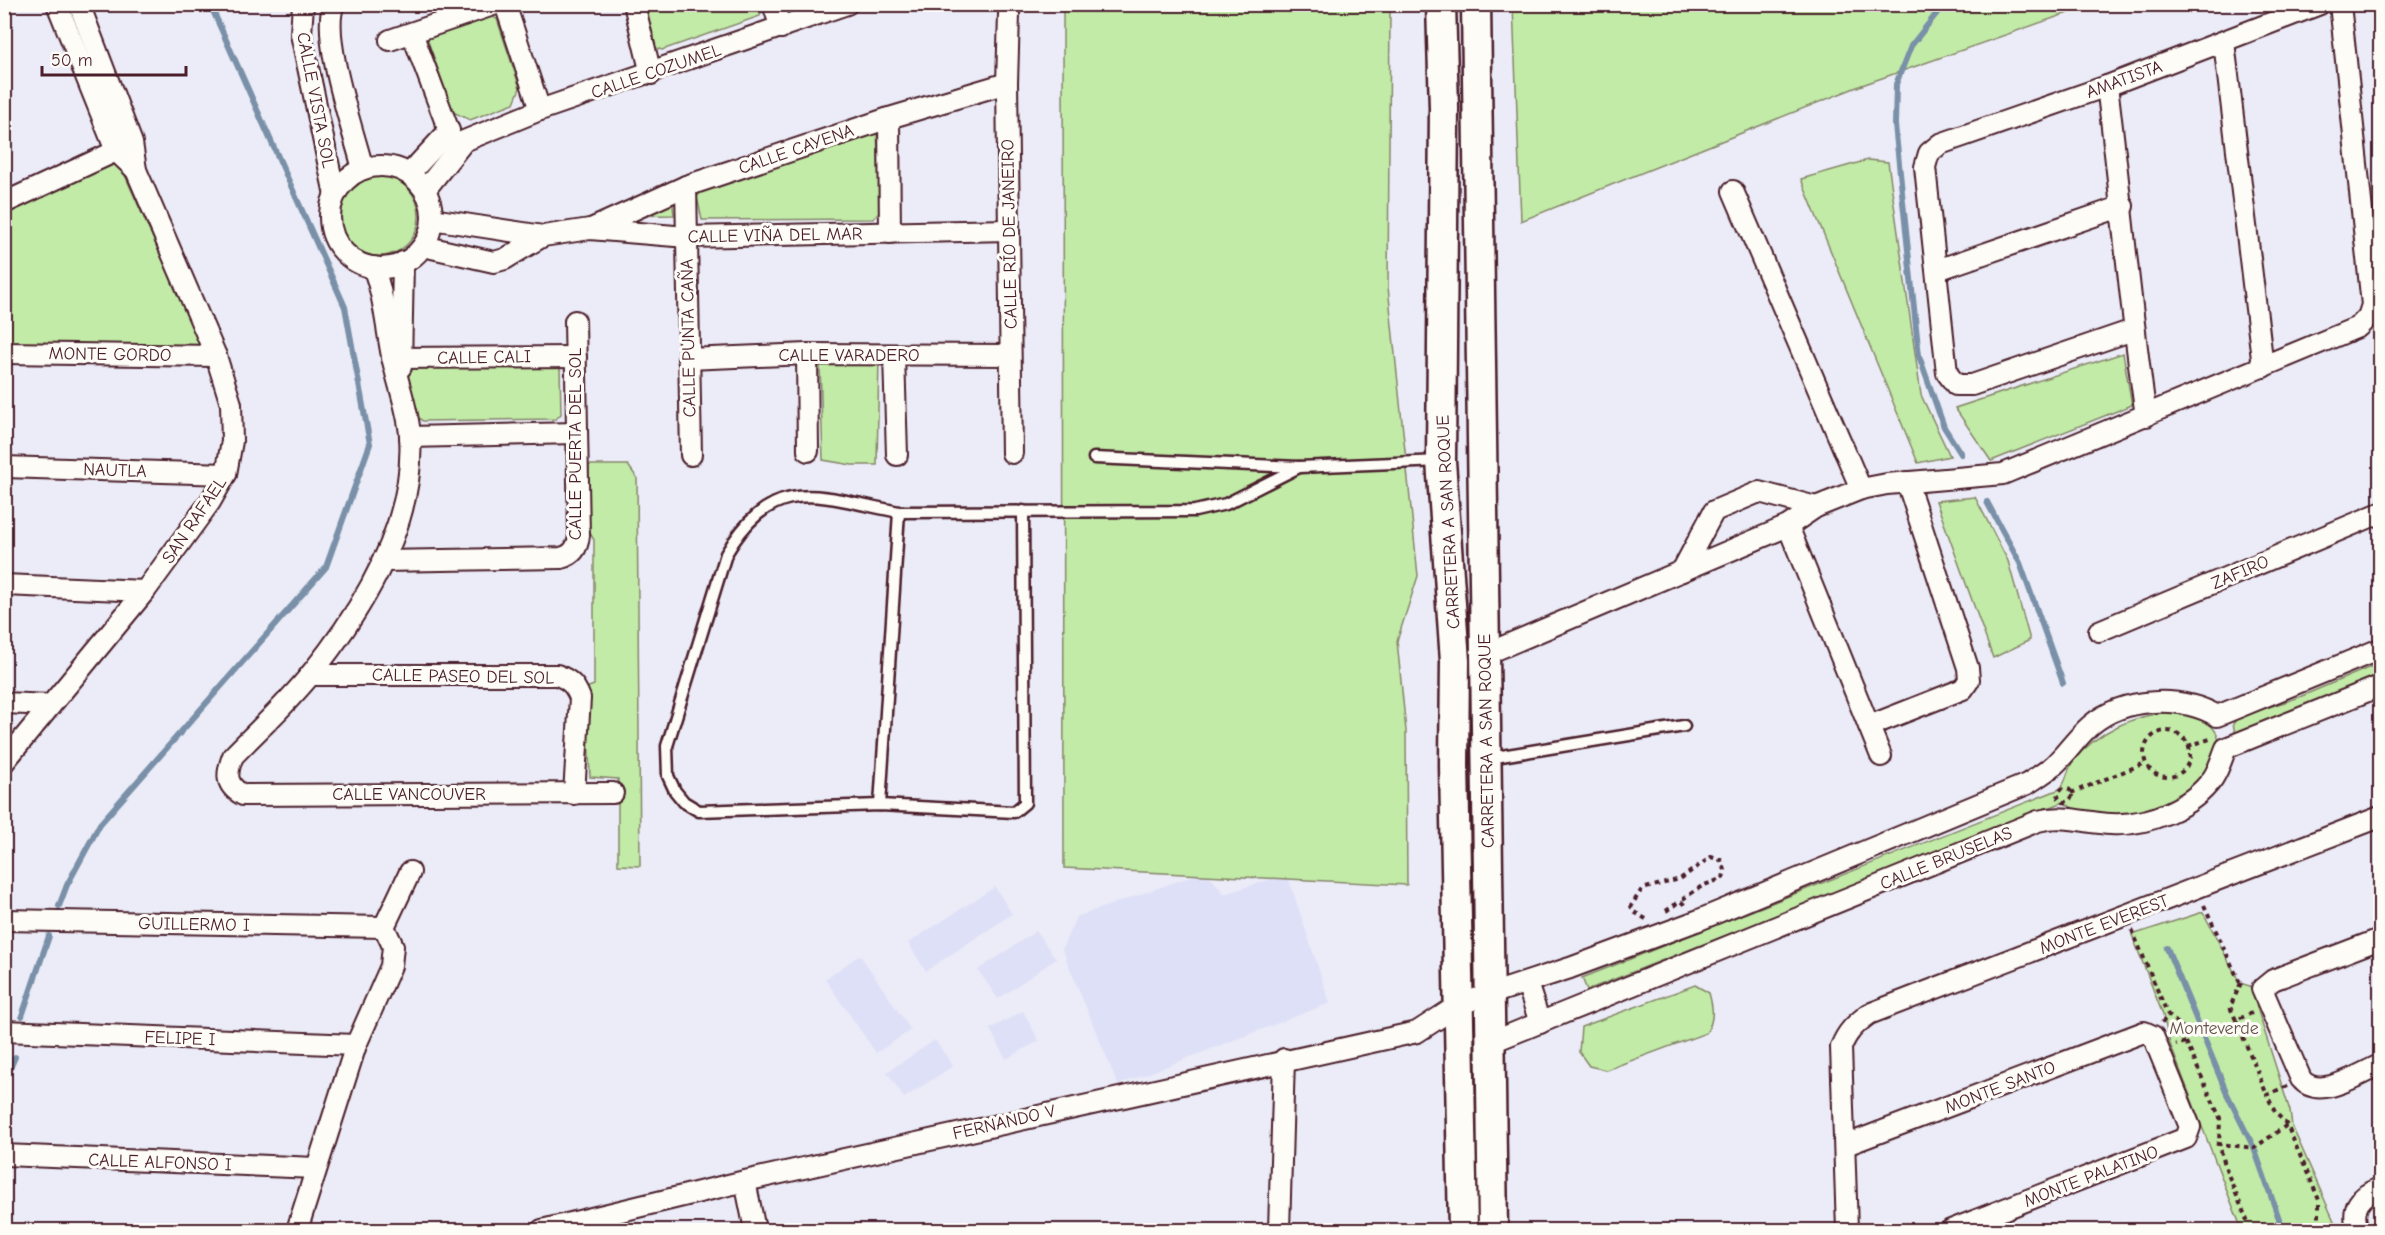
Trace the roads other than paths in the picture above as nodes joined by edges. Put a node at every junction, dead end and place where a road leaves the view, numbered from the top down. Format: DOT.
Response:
graph roads {
  1 [pos="57,4"];
  2 [pos="79,4"];
  3 [pos="303,4"];
  4 [pos="334,4"];
  5 [pos="496,4"];
  6 [pos="505,4"];
  7 [pos="634,4"];
  8 [pos="773,4"];
  9 [pos="848,4"];
  10 [pos="1441,4"];
  11 [pos="1476,4"];
  12 [pos="2320,4"];
  13 [pos="2340,4"];
  14 [pos="1009,14"];
  15 [pos="781,28"];
  16 [pos="412,33"];
  17 [pos="81,37"];
  18 [pos="390,40"];
  19 [pos="2224,42"];
  20 [pos="651,74"];
  21 [pos="1007,83"];
  22 [pos="2107,86"];
  23 [pos="540,110"];
  24 [pos="889,118"];
  25 [pos="457,136"];
  26 [pos="124,147"];
  27 [pos="363,169"];
  28 [pos="409,174"];
  29 [pos="686,186"];
  30 [pos="424,190"];
  31 [pos="1733,191"];
  32 [pos="335,195"];
  33 [pos="4,204"];
  34 [pos="2123,206"];
  35 [pos="432,219"];
  36 [pos="590,229"];
  37 [pos="1009,230"];
  38 [pos="890,233"];
  39 [pos="543,236"];
  40 [pos="687,237"];
  41 [pos="423,246"];
  42 [pos="403,262"];
  43 [pos="373,267"];
  44 [pos="1936,270"];
  45 [pos="575,321"];
  46 [pos="2133,330"];
  47 [pos="4,353"];
  48 [pos="807,354"];
  49 [pos="894,355"];
  50 [pos="1010,355"];
  51 [pos="216,356"];
  52 [pos="576,357"];
  53 [pos="398,358"];
  54 [pos="688,359"];
  55 [pos="2263,367"];
  56 [pos="1481,379"];
  57 [pos="2146,416"];
  58 [pos="576,434"];
  59 [pos="410,436"];
  60 [pos="808,451"];
  61 [pos="1012,453"];
  62 [pos="691,455"];
  63 [pos="897,456"];
  64 [pos="1094,458"];
  65 [pos="1442,461"];
  66 [pos="4,467"];
  67 [pos="1299,467"];
  68 [pos="226,474"];
  69 [pos="1907,482"];
  70 [pos="1861,489"];
  71 [pos="1816,507"];
  72 [pos="1023,511"];
  73 [pos="899,512"];
  74 [pos="2380,513"];
  75 [pos="1788,526"];
  76 [pos="1482,542"];
  77 [pos="382,561"];
  78 [pos="1682,571"];
  79 [pos="4,585"];
  80 [pos="145,591"];
  81 [pos="2099,631"];
  82 [pos="2380,649"];
  83 [pos="1485,654"];
  84 [pos="310,675"];
  85 [pos="2380,686"];
  86 [pos="4,703"];
  87 [pos="51,705"];
  88 [pos="2217,716"];
  89 [pos="1684,726"];
  90 [pos="1869,726"];
  91 [pos="2224,742"];
  92 [pos="1881,756"];
  93 [pos="1485,758"];
  94 [pos="4,762"];
  95 [pos="613,793"];
  96 [pos="574,794"];
  97 [pos="880,805"];
  98 [pos="2380,817"];
  99 [pos="410,872"];
  100 [pos="4,920"];
  101 [pos="384,927"];
  102 [pos="2380,939"];
  103 [pos="1527,983"];
  104 [pos="1492,995"];
  105 [pos="1460,1004"];
  106 [pos="1540,1023"];
  107 [pos="4,1032"];
  108 [pos="2153,1035"];
  109 [pos="1492,1042"];
  110 [pos="356,1045"];
  111 [pos="1284,1059"];
  112 [pos="2380,1065"];
  113 [pos="1846,1145"];
  114 [pos="4,1155"];
  115 [pos="316,1168"];
  116 [pos="745,1181"];
  117 [pos="2373,1190"];
  118 [pos="297,1230"];
  119 [pos="542,1230"];
  120 [pos="755,1230"];
  121 [pos="1279,1230"];
  122 [pos="1463,1230"];
  123 [pos="1493,1230"];
  124 [pos="1847,1230"];
  125 [pos="1951,1230"];
  126 [pos="2358,1230"];
  1 -- 17 [label="street, SAN RAFAEL"];
  2 -- 17 [label="street, SAN RAFAEL"];
  3 -- 32 [label="street, CALLE VISTA SOL"];
  4 -- 27 [label="street, CALLE VISTA SOL"];
  5 -- 16 [label="street"];
  6 -- 23 [label="street"];
  7 -- 20 [label="street"];
  8 -- 15 [label="street"];
  9 -- 15 [label="street, CALLE COZUMEL"];
  10 -- 65 [label="main road, CARRETERA A SAN ROQUE"];
  11 -- 56 [label="main road, CARRETERA A SAN ROQUE"];
  12 -- 19 [label="street, AMATISTA"];
  13 -- 55 [label="street"];
  14 -- 21 [label="street, CALLE RÍO DE JANEIRO"];
  15 -- 20 [label="street, CALLE COZUMEL"];
  16 -- 18 [label="street"];
  16 -- 25 [label="street"];
  17 -- 26 [label="street, SAN RAFAEL"];
  19 -- 22 [label="street, AMATISTA"];
  19 -- 55 [label="street"];
  20 -- 23 [label="street, CALLE COZUMEL"];
  21 -- 24 [label="street, CALLE CAYENA"];
  21 -- 37 [label="street, CALLE RÍO DE JANEIRO"];
  22 -- 34 [label="street"];
  22 -- 44 [label="street, AMATISTA"];
  23 -- 25 [label="street, CALLE COZUMEL"];
  24 -- 29 [label="street, CALLE CAYENA"];
  24 -- 38 [label="street"];
  25 -- 28 [label="street, CALLE COZUMEL"];
  25 -- 30 [label="street, CALLE COZUMEL"];
  26 -- 33 [label="street"];
  26 -- 51 [label="street, SAN RAFAEL"];
  27 -- 28 [label="street"];
  27 -- 32 [label="street"];
  28 -- 30 [label="street"];
  29 -- 36 [label="street, CALLE CAYENA"];
  29 -- 40 [label="street, CALLE PUNTA CAÑA"];
  30 -- 35 [label="street"];
  31 -- 70 [label="street"];
  32 -- 43 [label="street"];
  34 -- 44 [label="street"];
  34 -- 46 [label="street"];
  35 -- 39 [label="street, CALLE VIÑA DEL MAR"];
  35 -- 41 [label="street"];
  36 -- 39 [label="street, CALLE VIÑA DEL MAR"];
  36 -- 40 [label="street, CALLE VIÑA DEL MAR"];
  37 -- 38 [label="street, CALLE VIÑA DEL MAR"];
  37 -- 50 [label="street, CALLE RÍO DE JANEIRO"];
  38 -- 40 [label="street, CALLE VIÑA DEL MAR"];
  39 -- 41 [label="street, CALLE VIÑA DEL MAR"];
  40 -- 54 [label="street, CALLE PUNTA CAÑA"];
  41 -- 42 [label="street"];
  42 -- 43 [label="street"];
  42 -- 53 [label="street"];
  43 -- 53 [label="street"];
  44 -- 46 [label="street"];
  45 -- 52 [label="street, CALLE PUERTA DEL SOL"];
  46 -- 57 [label="street"];
  47 -- 51 [label="street, MONTE GORDO"];
  48 -- 49 [label="street, CALLE VARADERO"];
  48 -- 54 [label="street, CALLE VARADERO"];
  48 -- 60 [label="street"];
  49 -- 50 [label="street, CALLE VARADERO"];
  49 -- 63 [label="street"];
  50 -- 61 [label="street, CALLE RÍO DE JANEIRO"];
  51 -- 68 [label="street, SAN RAFAEL"];
  52 -- 53 [label="street, CALLE CALI"];
  52 -- 58 [label="street, CALLE PUERTA DEL SOL"];
  53 -- 59 [label="street"];
  54 -- 62 [label="street, CALLE PUNTA CAÑA"];
  55 -- 57 [label="street"];
  56 -- 65 [label="main road"];
  56 -- 76 [label="main road, CARRETERA A SAN ROQUE"];
  57 -- 69 [label="street"];
  58 -- 59 [label="street"];
  58 -- 77 [label="street, CALLE PUERTA DEL SOL"];
  59 -- 77 [label="street"];
  64 -- 67 [label="lane"];
  65 -- 67 [label="lane"];
  65 -- 76 [label="main road"];
  65 -- 105 [label="main road, CARRETERA A SAN ROQUE"];
  66 -- 68 [label="street, NAUTLA"];
  67 -- 72 [label="lane"];
  68 -- 80 [label="street, SAN RAFAEL"];
  69 -- 70 [label="street"];
  69 -- 90 [label="street"];
  70 -- 71 [label="street"];
  71 -- 75 [label="street"];
  71 -- 78 [label="street"];
  72 -- 73 [label="lane"];
  72 -- 97 [label="lane"];
  73 -- 97 [label="lane"];
  73 -- 97 [label="lane"];
  74 -- 81 [label="street, ZAFIRO"];
  75 -- 78 [label="street"];
  75 -- 90 [label="street"];
  76 -- 83 [label="main road, CARRETERA A SAN ROQUE"];
  77 -- 84 [label="street"];
  78 -- 83 [label="street"];
  79 -- 80 [label="street"];
  80 -- 87 [label="street, SAN RAFAEL"];
  82 -- 88 [label="street"];
  83 -- 93 [label="main road, CARRETERA A SAN ROQUE"];
  84 -- 96 [label="street, CALLE PASEO DEL SOL"];
  84 -- 96 [label="street, CALLE VANCOUVER"];
  85 -- 91 [label="street"];
  86 -- 87 [label="street"];
  87 -- 94 [label="street, SAN RAFAEL"];
  88 -- 91 [label="street"];
  88 -- 103 [label="street, CALLE BRUSELAS"];
  89 -- 93 [label="lane"];
  90 -- 92 [label="street"];
  91 -- 106 [label="street, CALLE BRUSELAS"];
  93 -- 104 [label="main road, CARRETERA A SAN ROQUE"];
  95 -- 96 [label="street, CALLE VANCOUVER"];
  98 -- 113 [label="street, MONTE EVEREST"];
  99 -- 101 [label="street"];
  100 -- 101 [label="street, GUILLERMO I"];
  101 -- 110 [label="street"];
  102 -- 112 [label="street"];
  103 -- 104 [label="street, CALLE BRUSELAS"];
  103 -- 106 [label="street"];
  104 -- 105 [label="street, CALLE BRUSELAS"];
  104 -- 109 [label="main road, CARRETERA A SAN ROQUE"];
  105 -- 111 [label="street, FERNANDO V"];
  105 -- 122 [label="main road"];
  106 -- 109 [label="street, CALLE BRUSELAS"];
  107 -- 110 [label="street, FELIPE I"];
  108 -- 113 [label="street, MONTE SANTO"];
  108 -- 125 [label="street, MONTE PALATINO"];
  109 -- 123 [label="main road, CARRETERA A SAN ROQUE"];
  110 -- 115 [label="street"];
  111 -- 116 [label="street, FERNANDO V"];
  111 -- 121 [label="street"];
  113 -- 124 [label="street"];
  114 -- 115 [label="street, CALLE ALFONSO I"];
  115 -- 118 [label="street"];
  116 -- 119 [label="street, FERNANDO V"];
  116 -- 120 [label="street"];
  117 -- 126 [label="street"];
}
